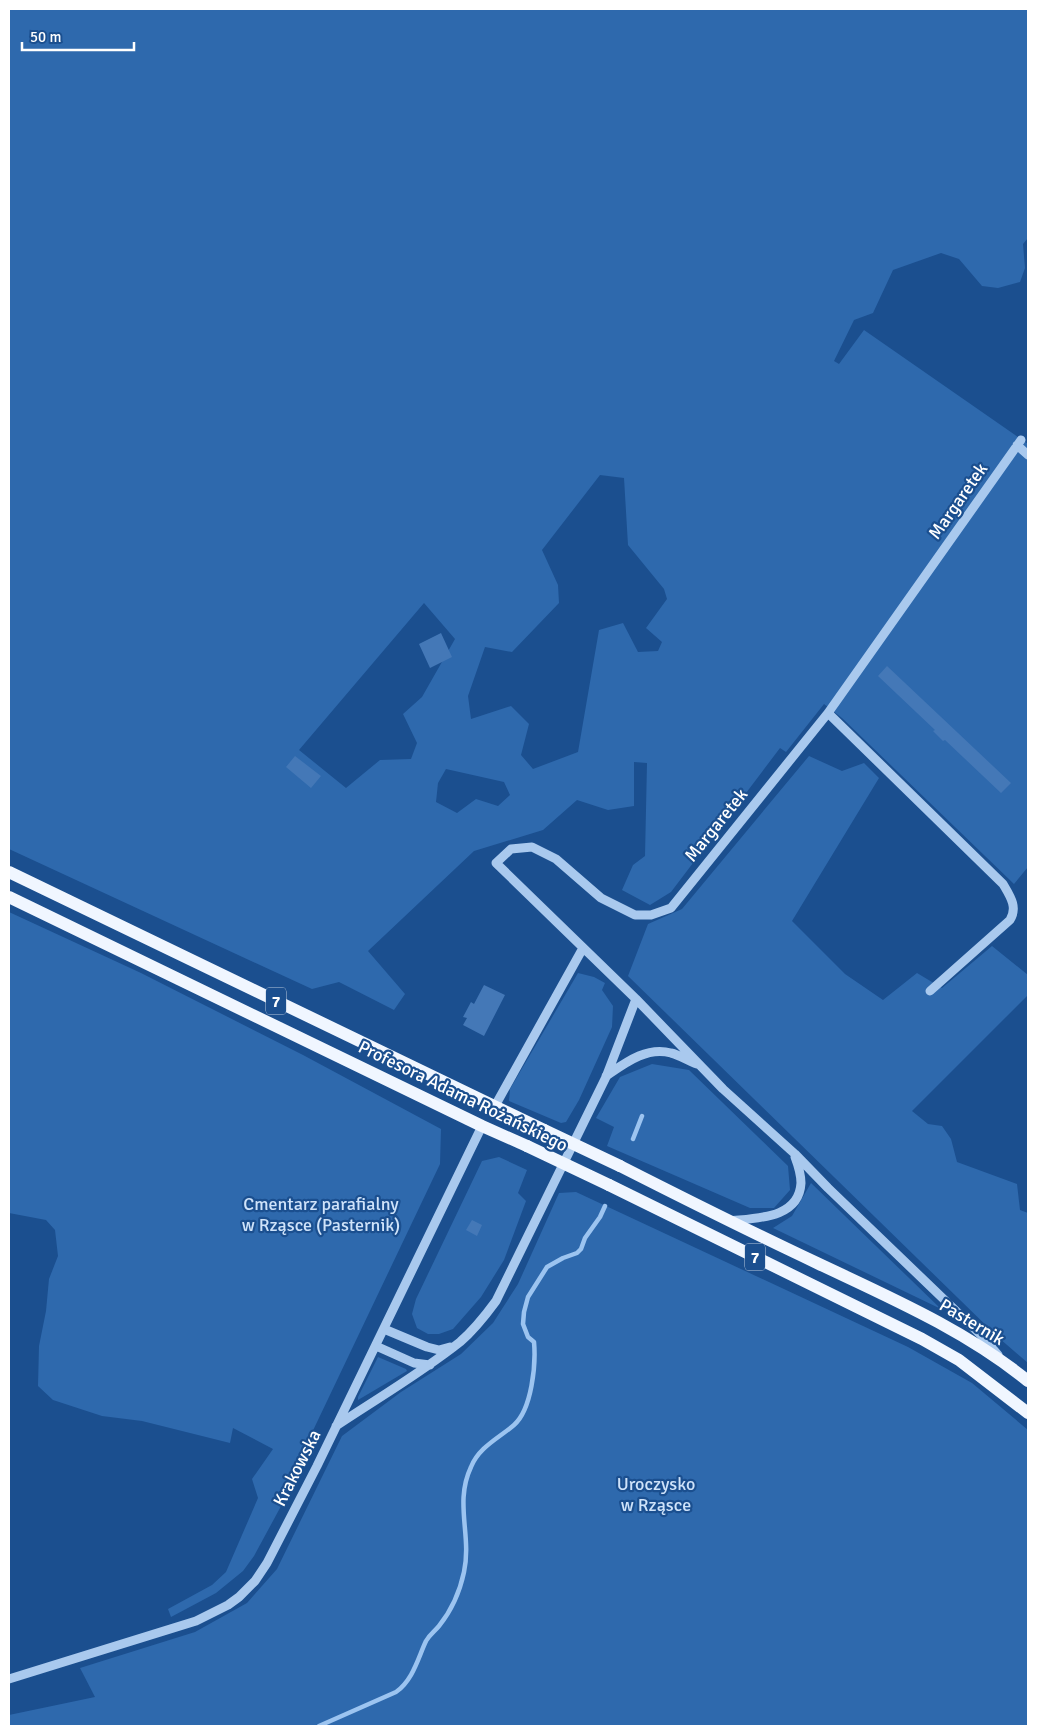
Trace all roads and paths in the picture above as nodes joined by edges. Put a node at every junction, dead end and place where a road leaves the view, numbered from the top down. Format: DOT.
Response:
graph roads {
  1 [pos="1028,455"];
  2 [pos="828,713"];
  3 [pos="9,872"];
  4 [pos="9,897"];
  5 [pos="583,948"];
  6 [pos="930,991"];
  7 [pos="636,999"];
  8 [pos="700,1066"];
  9 [pos="606,1077"];
  10 [pos="495,1106"];
  11 [pos="482,1126"];
  12 [pos="795,1154"];
  13 [pos="728,1221"];
  14 [pos="895,1300"];
  15 [pos="384,1329"];
  16 [pos="455,1345"];
  17 [pos="376,1346"];
  18 [pos="1003,1361"];
  19 [pos="430,1365"];
  20 [pos="1028,1381"];
  21 [pos="1028,1413"];
  22 [pos="336,1426"];
  23 [pos="9,1679"];
  1 -- 2 [label="street, Margaretek"];
  2 -- 5 [label="street, Margaretek"];
  2 -- 6 [label="street"];
  3 -- 10 [label="main road, Profesora Adama Rożańskiego / 7"];
  4 -- 11 [label="main road, Profesora Adama Rożańskiego / 7"];
  5 -- 7 [label="street, Margaretek"];
  5 -- 10 [label="street"];
  7 -- 8 [label="street, Margaretek"];
  7 -- 9 [label="street"];
  8 -- 9 [label="street"];
  8 -- 12 [label="street, Margaretek"];
  9 -- 16 [label="street"];
  10 -- 13 [label="main road, Profesora Adama Rożańskiego / 7, bridge"];
  11 -- 15 [label="street, Krakowska"];
  11 -- 21 [label="main road, Profesora Adama Rożańskiego / 7, bridge"];
  12 -- 13 [label="street"];
  12 -- 18 [label="street, Margaretek"];
  13 -- 14 [label="main road, Profesora Adama Rożańskiego / 7"];
  14 -- 18 [label="main road, Pasternik / 7"];
  15 -- 16 [label="street"];
  15 -- 17 [label="street, Krakowska"];
  16 -- 19 [label="street"];
  17 -- 19 [label="street"];
  17 -- 22 [label="street, Krakowska"];
  18 -- 20 [label="main road, Pasternik / 7"];
  19 -- 22 [label="street"];
  22 -- 23 [label="street, Krakowska"];
}
